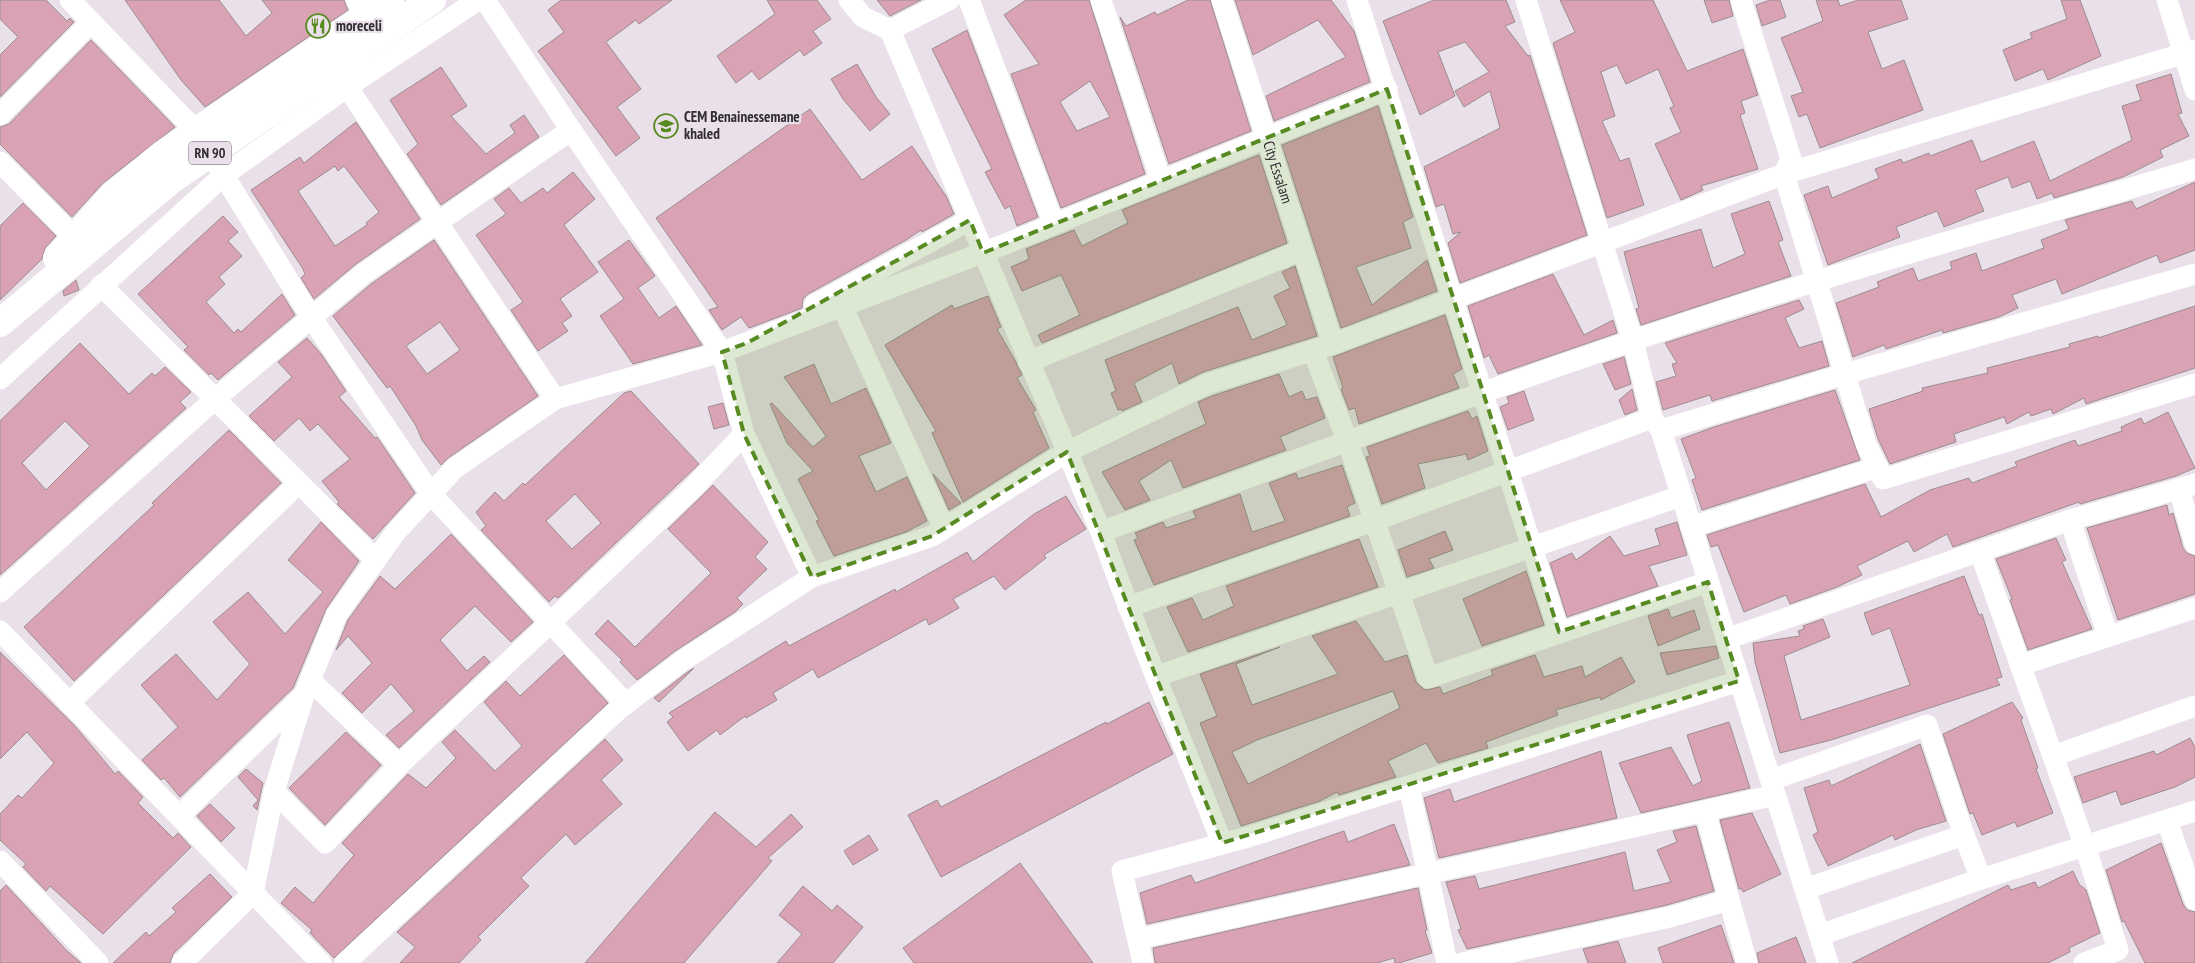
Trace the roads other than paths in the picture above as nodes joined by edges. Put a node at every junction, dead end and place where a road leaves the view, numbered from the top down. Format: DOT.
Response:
graph roads {
  1 [pos="70,0"];
  2 [pos="390,0"];
  3 [pos="432,0"];
  4 [pos="478,0"];
  5 [pos="485,0"];
  6 [pos="849,0"];
  7 [pos="949,0"];
  8 [pos="969,0"];
  9 [pos="1101,0"];
  10 [pos="1222,0"];
  11 [pos="1357,0"];
  12 [pos="1526,0"];
  13 [pos="1741,0"];
  14 [pos="2167,0"];
  15 [pos="362,8"];
  16 [pos="90,22"];
  17 [pos="890,30"];
  18 [pos="2189,51"];
  19 [pos="341,77"];
  20 [pos="1387,89"];
  21 [pos="2195,90"];
  22 [pos="0,115"];
  23 [pos="195,130"];
  24 [pos="572,130"];
  25 [pos="1268,138"];
  26 [pos="0,162"];
  27 [pos="217,164"];
  28 [pos="2195,169"];
  29 [pos="1784,174"];
  30 [pos="1161,181"];
  31 [pos="970,220"];
  32 [pos="437,222"];
  33 [pos="1054,224"];
  34 [pos="75,238"];
  35 [pos="1602,244"];
  36 [pos="1302,250"];
  37 [pos="983,253"];
  38 [pos="2195,274"];
  39 [pos="1817,281"];
  40 [pos="101,285"];
  41 [pos="1453,300"];
  42 [pos="842,306"];
  43 [pos="311,317"];
  44 [pos="0,323"];
  45 [pos="1633,341"];
  46 [pos="747,343"];
  47 [pos="1333,344"];
  48 [pos="1312,350"];
  49 [pos="722,352"];
  50 [pos="1028,362"];
  51 [pos="1845,374"];
  52 [pos="0,379"];
  53 [pos="2195,384"];
  54 [pos="1483,394"];
  55 [pos="215,399"];
  56 [pos="555,399"];
  57 [pos="1656,424"];
  58 [pos="744,434"];
  59 [pos="1346,440"];
  60 [pos="1067,452"];
  61 [pos="1878,467"];
  62 [pos="1508,470"];
  63 [pos="299,483"];
  64 [pos="2187,487"];
  65 [pos="431,494"];
  66 [pos="1682,496"];
  67 [pos="2070,520"];
  68 [pos="1373,521"];
  69 [pos="1691,527"];
  70 [pos="944,528"];
  71 [pos="1101,532"];
  72 [pos="2195,544"];
  73 [pos="1532,548"];
  74 [pos="1980,552"];
  75 [pos="376,560"];
  76 [pos="812,577"];
  77 [pos="1708,582"];
  78 [pos="0,592"];
  79 [pos="1398,592"];
  80 [pos="1128,607"];
  81 [pos="2195,608"];
  82 [pos="549,621"];
  83 [pos="0,631"];
  84 [pos="1559,632"];
  85 [pos="2108,636"];
  86 [pos="1726,639"];
  87 [pos="2021,665"];
  88 [pos="1157,676"];
  89 [pos="1739,681"];
  90 [pos="307,688"];
  91 [pos="70,703"];
  92 [pos="626,704"];
  93 [pos="2195,706"];
  94 [pos="2053,756"];
  95 [pos="399,765"];
  96 [pos="1409,786"];
  97 [pos="1773,787"];
  98 [pos="274,791"];
  99 [pos="1704,811"];
  100 [pos="2195,811"];
  101 [pos="178,816"];
  102 [pos="2167,821"];
  103 [pos="1964,835"];
  104 [pos="1222,843"];
  105 [pos="2085,846"];
  106 [pos="0,861"];
  107 [pos="1428,872"];
  108 [pos="1981,879"];
  109 [pos="1805,890"];
  110 [pos="253,893"];
  111 [pos="1729,900"];
  112 [pos="2195,900"];
  113 [pos="1820,935"];
  114 [pos="1138,939"];
  115 [pos="98,963"];
  116 [pos="182,963"];
  117 [pos="321,963"];
  118 [pos="345,963"];
  119 [pos="1143,963"];
  120 [pos="1448,963"];
  121 [pos="1462,963"];
  122 [pos="1747,963"];
  123 [pos="1828,963"];
  124 [pos="2084,963"];
  1 -- 16 [label="street"];
  2 -- 15 [label="main road, RN 90"];
  3 -- 19 [label="main road, RN 90"];
  4 -- 19 [label="street"];
  5 -- 24 [label="street"];
  6 -- 17 [label="street"];
  7 -- 17 [label="street"];
  8 -- 33 [label="street"];
  9 -- 30 [label="street"];
  10 -- 25 [label="street, City Essalam"];
  11 -- 20 [label="street"];
  12 -- 35 [label="street"];
  13 -- 29 [label="street"];
  14 -- 18 [label="street"];
  15 -- 23 [label="main road, RN 90"];
  16 -- 22 [label="street"];
  16 -- 23 [label="street"];
  17 -- 31 [label="street"];
  18 -- 21 [label="street"];
  18 -- 29 [label="street"];
  19 -- 27 [label="main road, RN 90"];
  19 -- 32 [label="street"];
  20 -- 25 [label="street"];
  20 -- 41 [label="street"];
  23 -- 34 [label="main road, RN 90"];
  24 -- 32 [label="street"];
  24 -- 49 [label="street"];
  25 -- 30 [label="street"];
  25 -- 36 [label="street, City Essalam"];
  26 -- 34 [label="street"];
  27 -- 40 [label="street"];
  27 -- 43 [label="street"];
  27 -- 44 [label="main road, RN 90"];
  28 -- 39 [label="street"];
  29 -- 35 [label="street"];
  29 -- 39 [label="street"];
  30 -- 33 [label="street"];
  31 -- 37 [label="street"];
  31 -- 46 [label="street"];
  32 -- 43 [label="street"];
  32 -- 56 [label="street"];
  33 -- 37 [label="street"];
  34 -- 44 [label="main road, RN 90"];
  35 -- 41 [label="street"];
  35 -- 45 [label="street"];
  36 -- 47 [label="street, City Essalam"];
  36 -- 50 [label="street"];
  37 -- 42 [label="street"];
  37 -- 50 [label="street"];
  38 -- 51 [label="street"];
  39 -- 45 [label="street"];
  39 -- 51 [label="street"];
  40 -- 52 [label="street"];
  40 -- 55 [label="street"];
  41 -- 47 [label="street"];
  41 -- 54 [label="street"];
  42 -- 46 [label="street"];
  42 -- 70 [label="street"];
  43 -- 55 [label="street"];
  43 -- 65 [label="street"];
  45 -- 54 [label="street"];
  45 -- 57 [label="street"];
  46 -- 49 [label="street"];
  47 -- 48 [label="street"];
  48 -- 59 [label="street"];
  48 -- 60 [label="street"];
  49 -- 56 [label="street"];
  49 -- 58 [label="street"];
  50 -- 60 [label="street"];
  51 -- 57 [label="street"];
  51 -- 61 [label="street"];
  53 -- 61 [label="street"];
  54 -- 59 [label="street"];
  54 -- 62 [label="street"];
  55 -- 63 [label="street"];
  55 -- 78 [label="street"];
  56 -- 65 [label="street"];
  57 -- 62 [label="street"];
  57 -- 66 [label="street"];
  58 -- 76 [label="street"];
  58 -- 82 [label="street"];
  59 -- 68 [label="street"];
  59 -- 71 [label="street"];
  60 -- 70 [label="street"];
  60 -- 71 [label="street"];
  61 -- 69 [label="street"];
  62 -- 68 [label="street"];
  62 -- 73 [label="street"];
  63 -- 75 [label="street"];
  63 -- 91 [label="street"];
  64 -- 67 [label="street"];
  64 -- 72 [label="street"];
  65 -- 75 [label="street"];
  65 -- 82 [label="street"];
  66 -- 69 [label="street"];
  66 -- 73 [label="street"];
  67 -- 74 [label="street"];
  67 -- 85 [label="street"];
  68 -- 79 [label="street"];
  68 -- 80 [label="street"];
  69 -- 77 [label="street"];
  70 -- 76 [label="street"];
  71 -- 80 [label="street"];
  73 -- 79 [label="street"];
  73 -- 84 [label="street"];
  74 -- 86 [label="street"];
  74 -- 87 [label="street"];
  75 -- 90 [label="street"];
  76 -- 92 [label="street"];
  77 -- 84 [label="street"];
  77 -- 86 [label="street"];
  79 -- 84 [label="street"];
  79 -- 88 [label="street"];
  80 -- 88 [label="street"];
  81 -- 85 [label="street"];
  82 -- 92 [label="street"];
  82 -- 95 [label="street"];
  83 -- 91 [label="street"];
  85 -- 87 [label="street"];
  86 -- 89 [label="street"];
  87 -- 94 [label="street"];
  88 -- 104 [label="street"];
  89 -- 96 [label="street"];
  89 -- 97 [label="street"];
  90 -- 95 [label="street"];
  90 -- 98 [label="street"];
  90 -- 101 [label="street"];
  91 -- 101 [label="street"];
  92 -- 118 [label="street"];
  93 -- 94 [label="street"];
  94 -- 105 [label="street"];
  95 -- 98 [label="street"];
  96 -- 104 [label="street"];
  96 -- 107 [label="street"];
  97 -- 99 [label="street"];
  97 -- 103 [label="street"];
  97 -- 109 [label="street"];
  98 -- 110 [label="street"];
  99 -- 107 [label="street"];
  99 -- 111 [label="street"];
  100 -- 102 [label="street"];
  101 -- 110 [label="street"];
  102 -- 105 [label="street"];
  102 -- 112 [label="street"];
  103 -- 108 [label="street"];
  103 -- 109 [label="street"];
  104 -- 114 [label="street"];
  105 -- 108 [label="street"];
  105 -- 124 [label="street"];
  106 -- 115 [label="street"];
  107 -- 114 [label="street"];
  107 -- 120 [label="street"];
  108 -- 113 [label="street"];
  109 -- 113 [label="street"];
  110 -- 116 [label="street"];
  110 -- 117 [label="street"];
  111 -- 121 [label="street"];
  111 -- 122 [label="street"];
  113 -- 123 [label="street"];
  114 -- 119 [label="street"];
}
